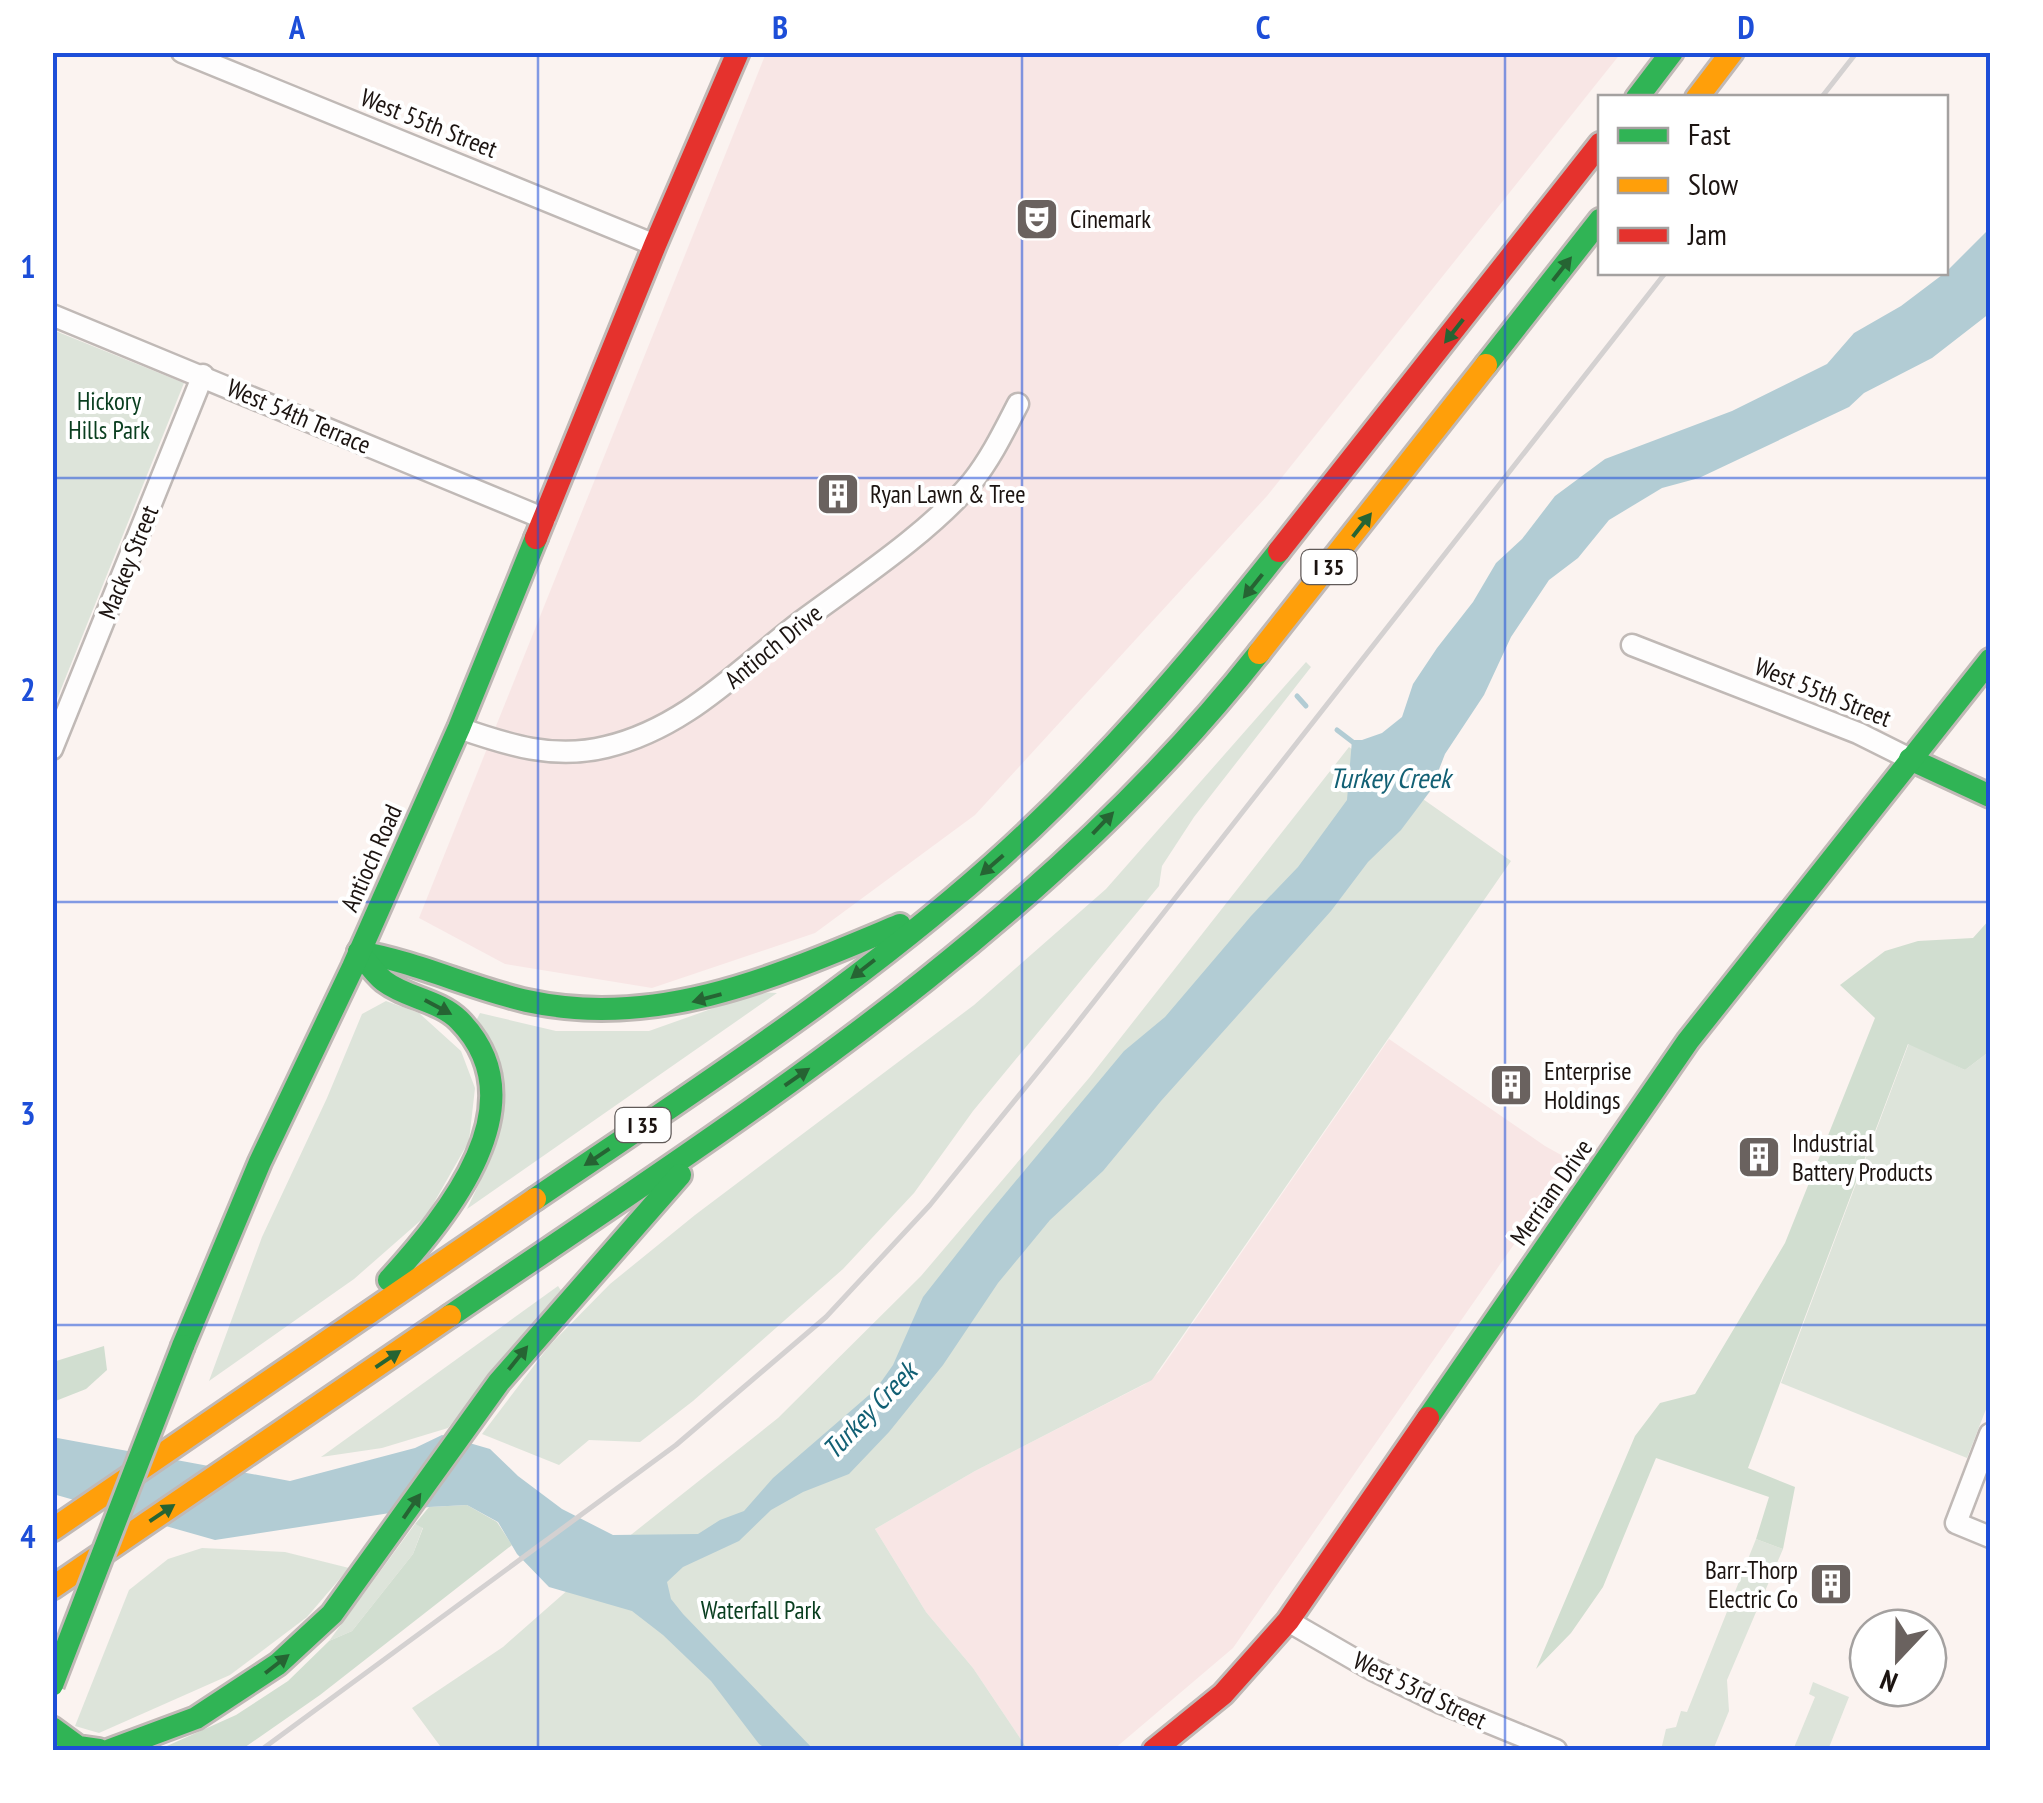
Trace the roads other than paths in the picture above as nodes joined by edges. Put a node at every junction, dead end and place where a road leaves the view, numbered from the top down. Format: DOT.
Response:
graph roads {
  1 [pos="182,52"];
  2 [pos="738,52"];
  3 [pos="1672,52"];
  4 [pos="1732,52"];
  5 [pos="1639,95"];
  6 [pos="1699,95"];
  7 [pos="1598,147"];
  8 [pos="1598,223"];
  9 [pos="655,245"];
  10 [pos="52,315"];
  11 [pos="203,375"];
  12 [pos="1018,404"];
  13 [pos="545,519"];
  14 [pos="1632,646"];
  15 [pos="1990,660"];
  16 [pos="459,728"];
  17 [pos="52,749"];
  18 [pos="1910,759"];
  19 [pos="1990,796"];
  20 [pos="939,909"];
  21 [pos="360,952"];
  22 [pos="718,1133"];
  23 [pos="340,1331"];
  24 [pos="1990,1434"];
  25 [pos="52,1530"];
  26 [pos="1990,1537"];
  27 [pos="52,1588"];
  28 [pos="1288,1621"];
  29 [pos="52,1684"];
  30 [pos="52,1728"];
  31 [pos="100,1750"];
  32 [pos="110,1750"];
  33 [pos="1154,1750"];
  34 [pos="1556,1750"];
  1 -- 9 [label="street, West 55th Street"];
  2 -- 9 [label="main road, Antioch Road"];
  3 -- 5 [label="main road"];
  4 -- 6 [label="main road"];
  7 -- 20 [label="main road, I 35, one-way"];
  22 -- 8 [label="main road, I 35, one-way"];
  9 -- 13 [label="main road, Antioch Road"];
  10 -- 11 [label="street, West 54th Terrace"];
  11 -- 13 [label="street, West 54th Terrace"];
  11 -- 17 [label="street, Mackey Street"];
  12 -- 16 [label="street, Antioch Drive"];
  13 -- 16 [label="main road, Antioch Road"];
  14 -- 18 [label="street, West 55th Street"];
  15 -- 18 [label="main road, Merriam Drive"];
  16 -- 21 [label="main road, Antioch Road"];
  18 -- 19 [label="main road, West 55th Street"];
  18 -- 28 [label="main road, Merriam Drive"];
  20 -- 21 [label="main road, one-way"];
  20 -- 23 [label="main road, I 35, one-way"];
  21 -- 23 [label="main road, one-way"];
  21 -- 29 [label="main road, Antioch Road, bridge"];
  27 -- 22 [label="main road, I 35, one-way, bridge"];
  32 -- 22 [label="main road, one-way"];
  23 -- 25 [label="main road, I 35, bridge"];
  24 -- 26 [label="street"];
  28 -- 33 [label="main road, Merriam Drive"];
  28 -- 34 [label="street, West 53rd Street"];
  30 -- 31 [label="main road"];
}
